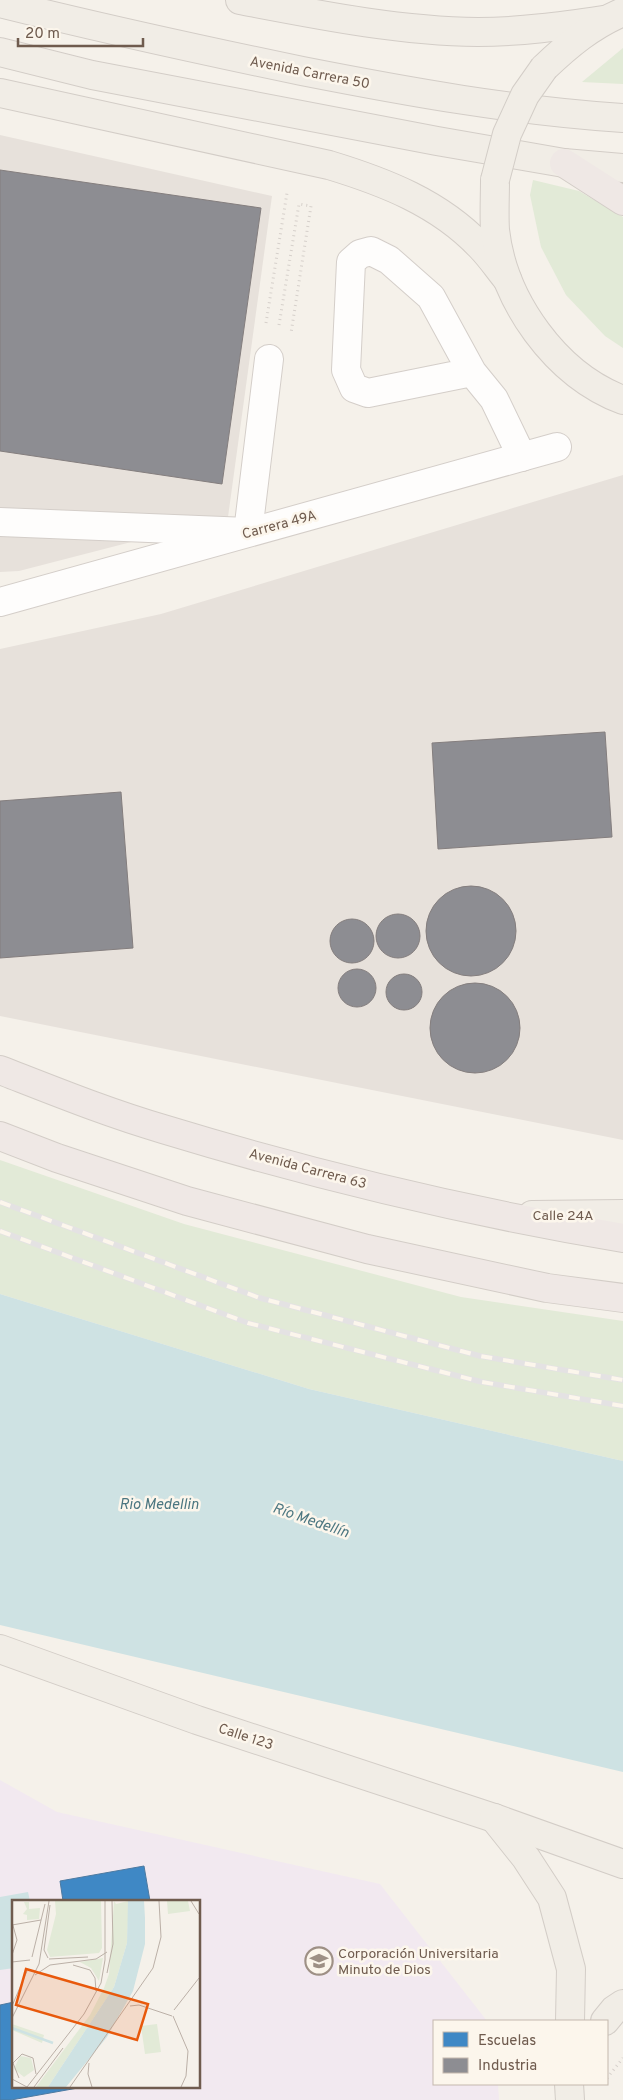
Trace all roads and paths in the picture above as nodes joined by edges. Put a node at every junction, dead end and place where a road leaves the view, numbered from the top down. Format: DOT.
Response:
graph roads {
  1 [pos="240,0"];
  2 [pos="0,3"];
  3 [pos="613,16"];
  4 [pos="0,52"];
  5 [pos="0,93"];
  6 [pos="623,118"];
  7 [pos="564,163"];
  8 [pos="623,168"];
  9 [pos="287,192"];
  10 [pos="623,201"];
  11 [pos="507,279"];
  12 [pos="265,330"];
  13 [pos="278,334"];
  14 [pos="269,359"];
  15 [pos="472,372"];
  16 [pos="623,400"];
  17 [pos="557,447"];
  18 [pos="522,457"];
  19 [pos="0,522"];
  20 [pos="248,532"];
  21 [pos="0,602"];
  22 [pos="0,1070"];
  23 [pos="0,1136"];
  24 [pos="623,1214"];
  25 [pos="503,1215"];
  26 [pos="623,1238"];
  27 [pos="623,1298"];
  28 [pos="0,1649"];
  29 [pos="494,1818"];
  30 [pos="623,1864"];
  31 [pos="623,2004"];
  32 [pos="570,2020"];
  33 [pos="606,2020"];
  34 [pos="623,2058"];
  35 [pos="608,2077"];
  36 [pos="569,2085"];
  37 [pos="570,2100"];
  1 -- 3 [label="main road"];
  2 -- 6 [label="main road, Avenida Carrera 50"];
  3 -- 11 [label="main road, bridge"];
  4 -- 7 [label="main road"];
  5 -- 11 [label="main road"];
  7 -- 8 [label="main road"];
  7 -- 10 [label="highway"];
  9 -- 12 [label="path"];
  11 -- 16 [label="main road"];
  13 -- 14 [label="path"];
  14 -- 20 [label="street"];
  15 -- 15 [label="street"];
  15 -- 18 [label="street"];
  17 -- 18 [label="street, Carrera 49A"];
  18 -- 20 [label="street, Carrera 49A"];
  19 -- 20 [label="street"];
  20 -- 21 [label="street, Carrera 49A"];
  22 -- 25 [label="highway, Avenida Carrera 63"];
  23 -- 27 [label="highway"];
  24 -- 25 [label="main road, Calle 24A"];
  25 -- 26 [label="highway, Avenida Carrera 63"];
  28 -- 29 [label="main road, Calle 123"];
  29 -- 30 [label="main road, Calle 123"];
  29 -- 32 [label="main road"];
  31 -- 33 [label="main road"];
  34 -- 35 [label="path"];
  36 -- 37 [label="main road"];
}
